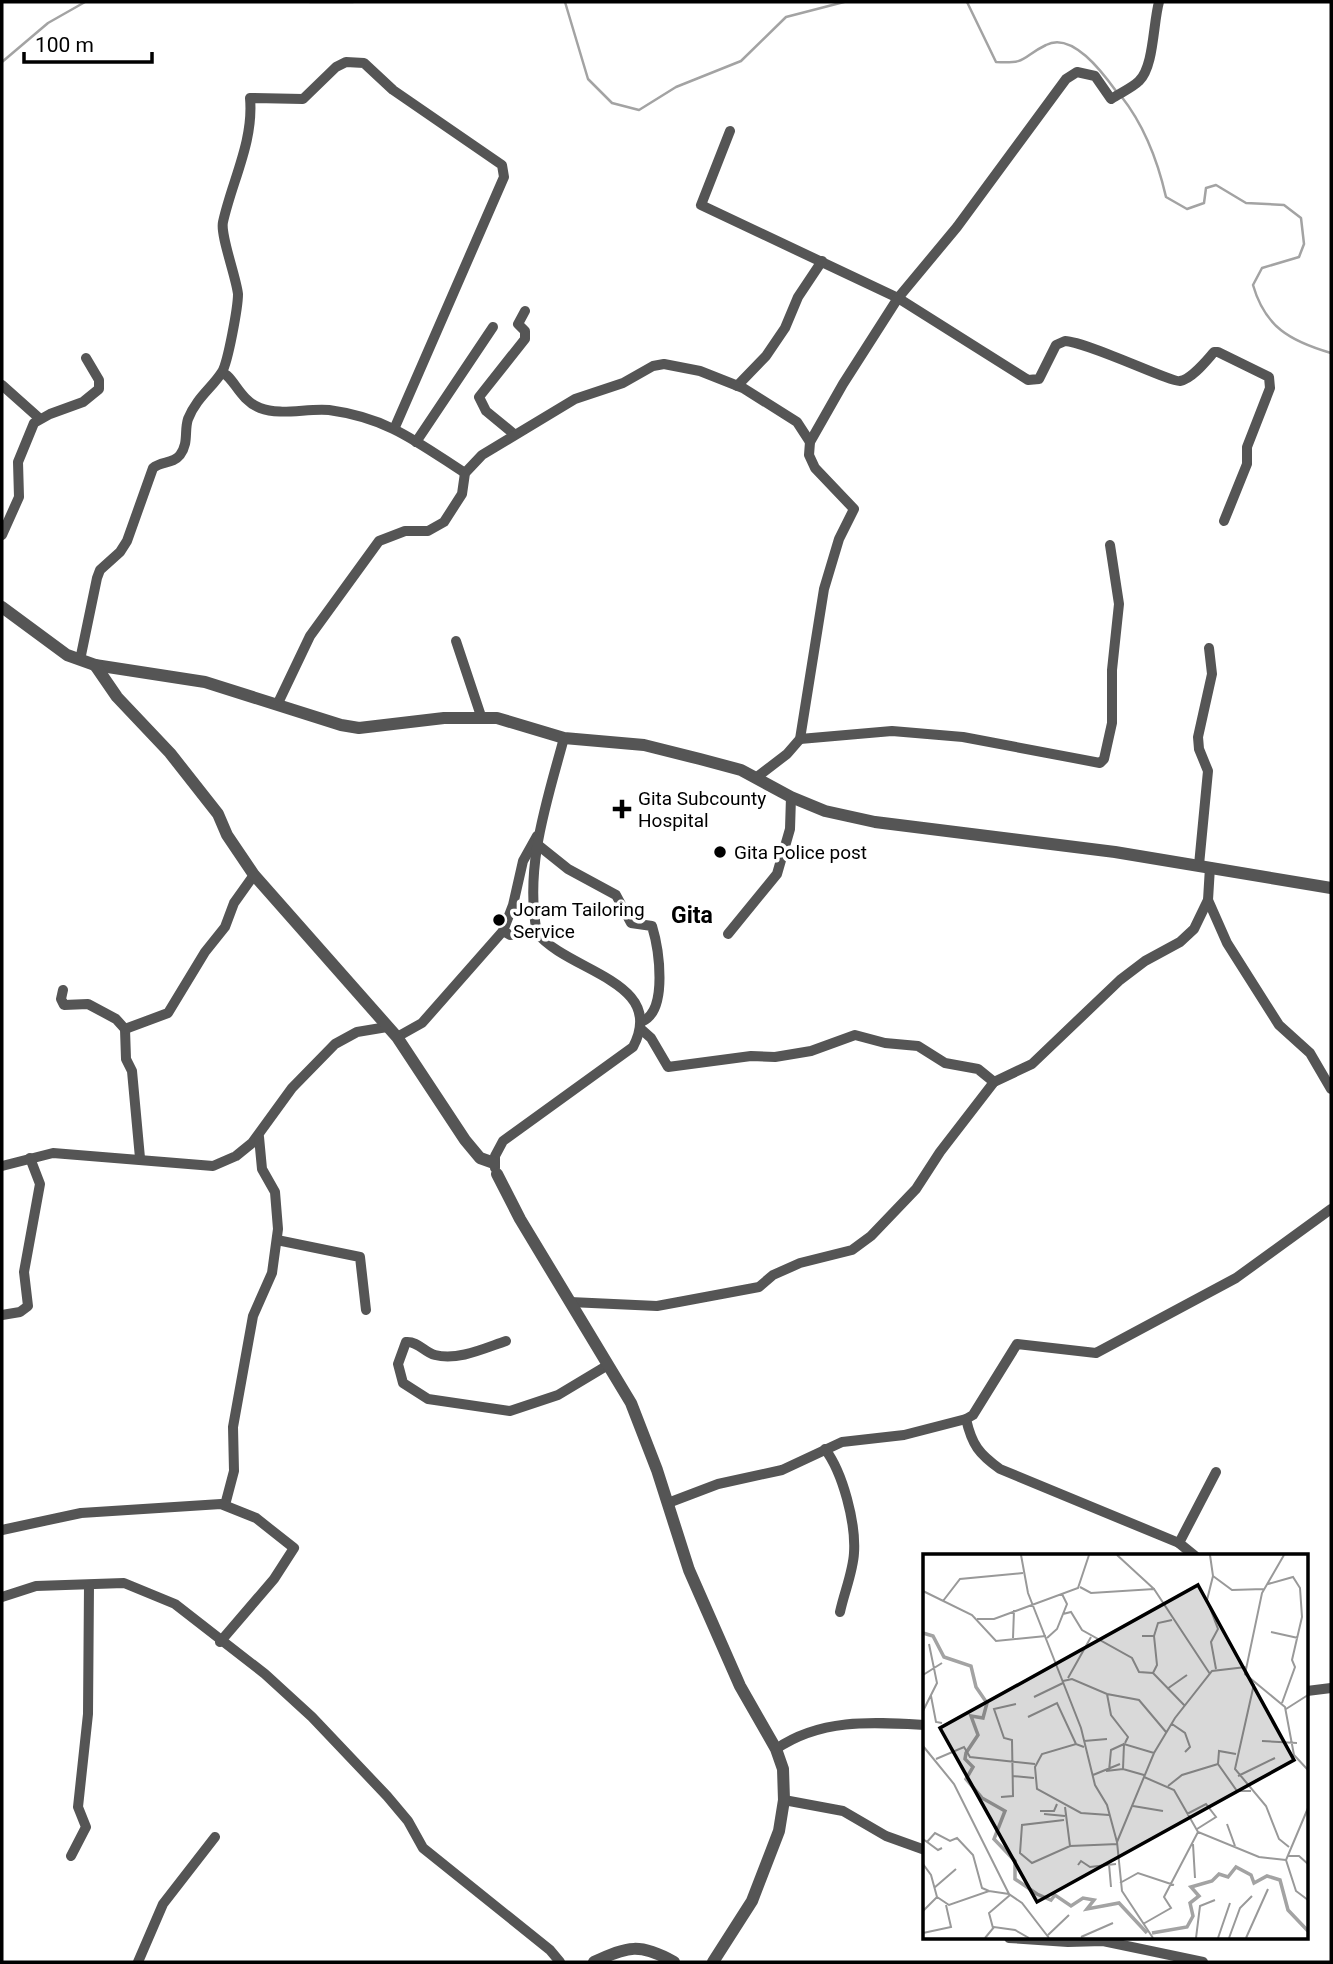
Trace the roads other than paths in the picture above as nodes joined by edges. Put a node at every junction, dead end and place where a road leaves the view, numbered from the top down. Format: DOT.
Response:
graph roads {
  1 [pos="1158,2"];
  2 [pos="730,131"];
  3 [pos="822,261"];
  4 [pos="898,298"];
  5 [pos="525,311"];
  6 [pos="494,327"];
  7 [pos="86,358"];
  8 [pos="222,373"];
  9 [pos="2,384"];
  10 [pos="737,386"];
  11 [pos="39,418"];
  12 [pos="395,427"];
  13 [pos="514,434"];
  14 [pos="416,442"];
  15 [pos="810,442"];
  16 [pos="464,473"];
  17 [pos="1224,521"];
  18 [pos="2,535"];
  19 [pos="1110,545"];
  20 [pos="2,607"];
  21 [pos="456,641"];
  22 [pos="1209,648"];
  23 [pos="80,660"];
  24 [pos="95,665"];
  25 [pos="278,703"];
  26 [pos="481,716"];
  27 [pos="564,738"];
  28 [pos="800,739"];
  29 [pos="757,777"];
  30 [pos="791,797"];
  31 [pos="541,829"];
  32 [pos="538,845"];
  33 [pos="1204,866"];
  34 [pos="254,875"];
  35 [pos="1331,888"];
  36 [pos="1208,900"];
  37 [pos="503,931"];
  38 [pos="537,933"];
  39 [pos="728,934"];
  40 [pos="63,990"];
  41 [pos="643,1026"];
  42 [pos="387,1027"];
  43 [pos="125,1029"];
  44 [pos="397,1037"];
  45 [pos="994,1082"];
  46 [pos="1331,1089"];
  47 [pos="259,1136"];
  48 [pos="30,1158"];
  49 [pos="140,1158"];
  50 [pos="2,1166"];
  51 [pos="495,1169"];
  52 [pos="1331,1209"];
  53 [pos="277,1240"];
  54 [pos="570,1302"];
  55 [pos="366,1310"];
  56 [pos="2,1315"];
  57 [pos="506,1340"];
  58 [pos="608,1365"];
  59 [pos="966,1419"];
  60 [pos="825,1449"];
  61 [pos="1216,1472"];
  62 [pos="668,1503"];
  63 [pos="225,1505"];
  64 [pos="2,1530"];
  65 [pos="1179,1543"];
  66 [pos="1193,1554"];
  67 [pos="89,1585"];
  68 [pos="2,1597"];
  69 [pos="840,1612"];
  70 [pos="220,1642"];
  71 [pos="1331,1688"];
  72 [pos="1308,1691"];
  73 [pos="923,1725"];
  74 [pos="776,1749"];
  75 [pos="784,1800"];
  76 [pos="215,1837"];
  77 [pos="923,1849"];
  78 [pos="71,1856"];
  79 [pos="1038,1940"];
  80 [pos="138,1962"];
  81 [pos="560,1962"];
  82 [pos="594,1962"];
  83 [pos="674,1962"];
  84 [pos="713,1962"];
  85 [pos="1203,1962"];
  1 -- 4 [label="street"];
  2 -- 3 [label="street"];
  3 -- 4 [label="street"];
  3 -- 10 [label="street"];
  4 -- 15 [label="street"];
  4 -- 17 [label="street"];
  5 -- 13 [label="street"];
  6 -- 14 [label="street"];
  7 -- 11 [label="street"];
  8 -- 12 [label="street"];
  8 -- 12 [label="street"];
  8 -- 23 [label="street"];
  9 -- 11 [label="street"];
  10 -- 13 [label="street"];
  10 -- 15 [label="street"];
  11 -- 18 [label="street"];
  12 -- 14 [label="street"];
  13 -- 16 [label="street"];
  14 -- 16 [label="street"];
  15 -- 28 [label="street"];
  16 -- 25 [label="street"];
  19 -- 28 [label="street"];
  20 -- 23 [label="street"];
  21 -- 26 [label="street"];
  22 -- 33 [label="street"];
  23 -- 24 [label="street"];
  24 -- 25 [label="street"];
  24 -- 34 [label="street"];
  25 -- 26 [label="street"];
  26 -- 27 [label="street"];
  27 -- 29 [label="street"];
  27 -- 31 [label="street"];
  28 -- 29 [label="street"];
  29 -- 30 [label="street"];
  30 -- 33 [label="street"];
  30 -- 39 [label="street"];
  31 -- 32 [label="street"];
  31 -- 37 [label="street"];
  32 -- 38 [label="street"];
  32 -- 41 [label="street"];
  33 -- 35 [label="street"];
  33 -- 36 [label="street"];
  34 -- 42 [label="street"];
  34 -- 43 [label="street"];
  36 -- 45 [label="street"];
  36 -- 46 [label="street"];
  37 -- 38 [label="street"];
  37 -- 44 [label="street"];
  38 -- 41 [label="street"];
  40 -- 43 [label="street"];
  41 -- 45 [label="street"];
  41 -- 51 [label="street"];
  42 -- 44 [label="street"];
  42 -- 47 [label="street"];
  43 -- 49 [label="street"];
  44 -- 51 [label="street"];
  45 -- 54 [label="street"];
  47 -- 49 [label="street"];
  47 -- 53 [label="street"];
  48 -- 49 [label="street"];
  48 -- 50 [label="street"];
  48 -- 56 [label="street"];
  51 -- 54 [label="street"];
  52 -- 59 [label="street"];
  53 -- 55 [label="street"];
  53 -- 63 [label="street"];
  54 -- 58 [label="street"];
  57 -- 58 [label="street"];
  58 -- 62 [label="street"];
  59 -- 60 [label="street"];
  59 -- 65 [label="street"];
  60 -- 62 [label="street"];
  60 -- 69 [label="street"];
  61 -- 65 [label="street"];
  62 -- 74 [label="street"];
  63 -- 64 [label="street"];
  63 -- 70 [label="street"];
  65 -- 66 [label="street"];
  67 -- 68 [label="street"];
  67 -- 70 [label="street"];
  67 -- 78 [label="street"];
  70 -- 81 [label="street"];
  71 -- 72 [label="street"];
  73 -- 74 [label="street"];
  74 -- 75 [label="street"];
  75 -- 77 [label="street"];
  75 -- 84 [label="street"];
  76 -- 80 [label="street"];
  79 -- 85 [label="street"];
  82 -- 83 [label="street"];
}
